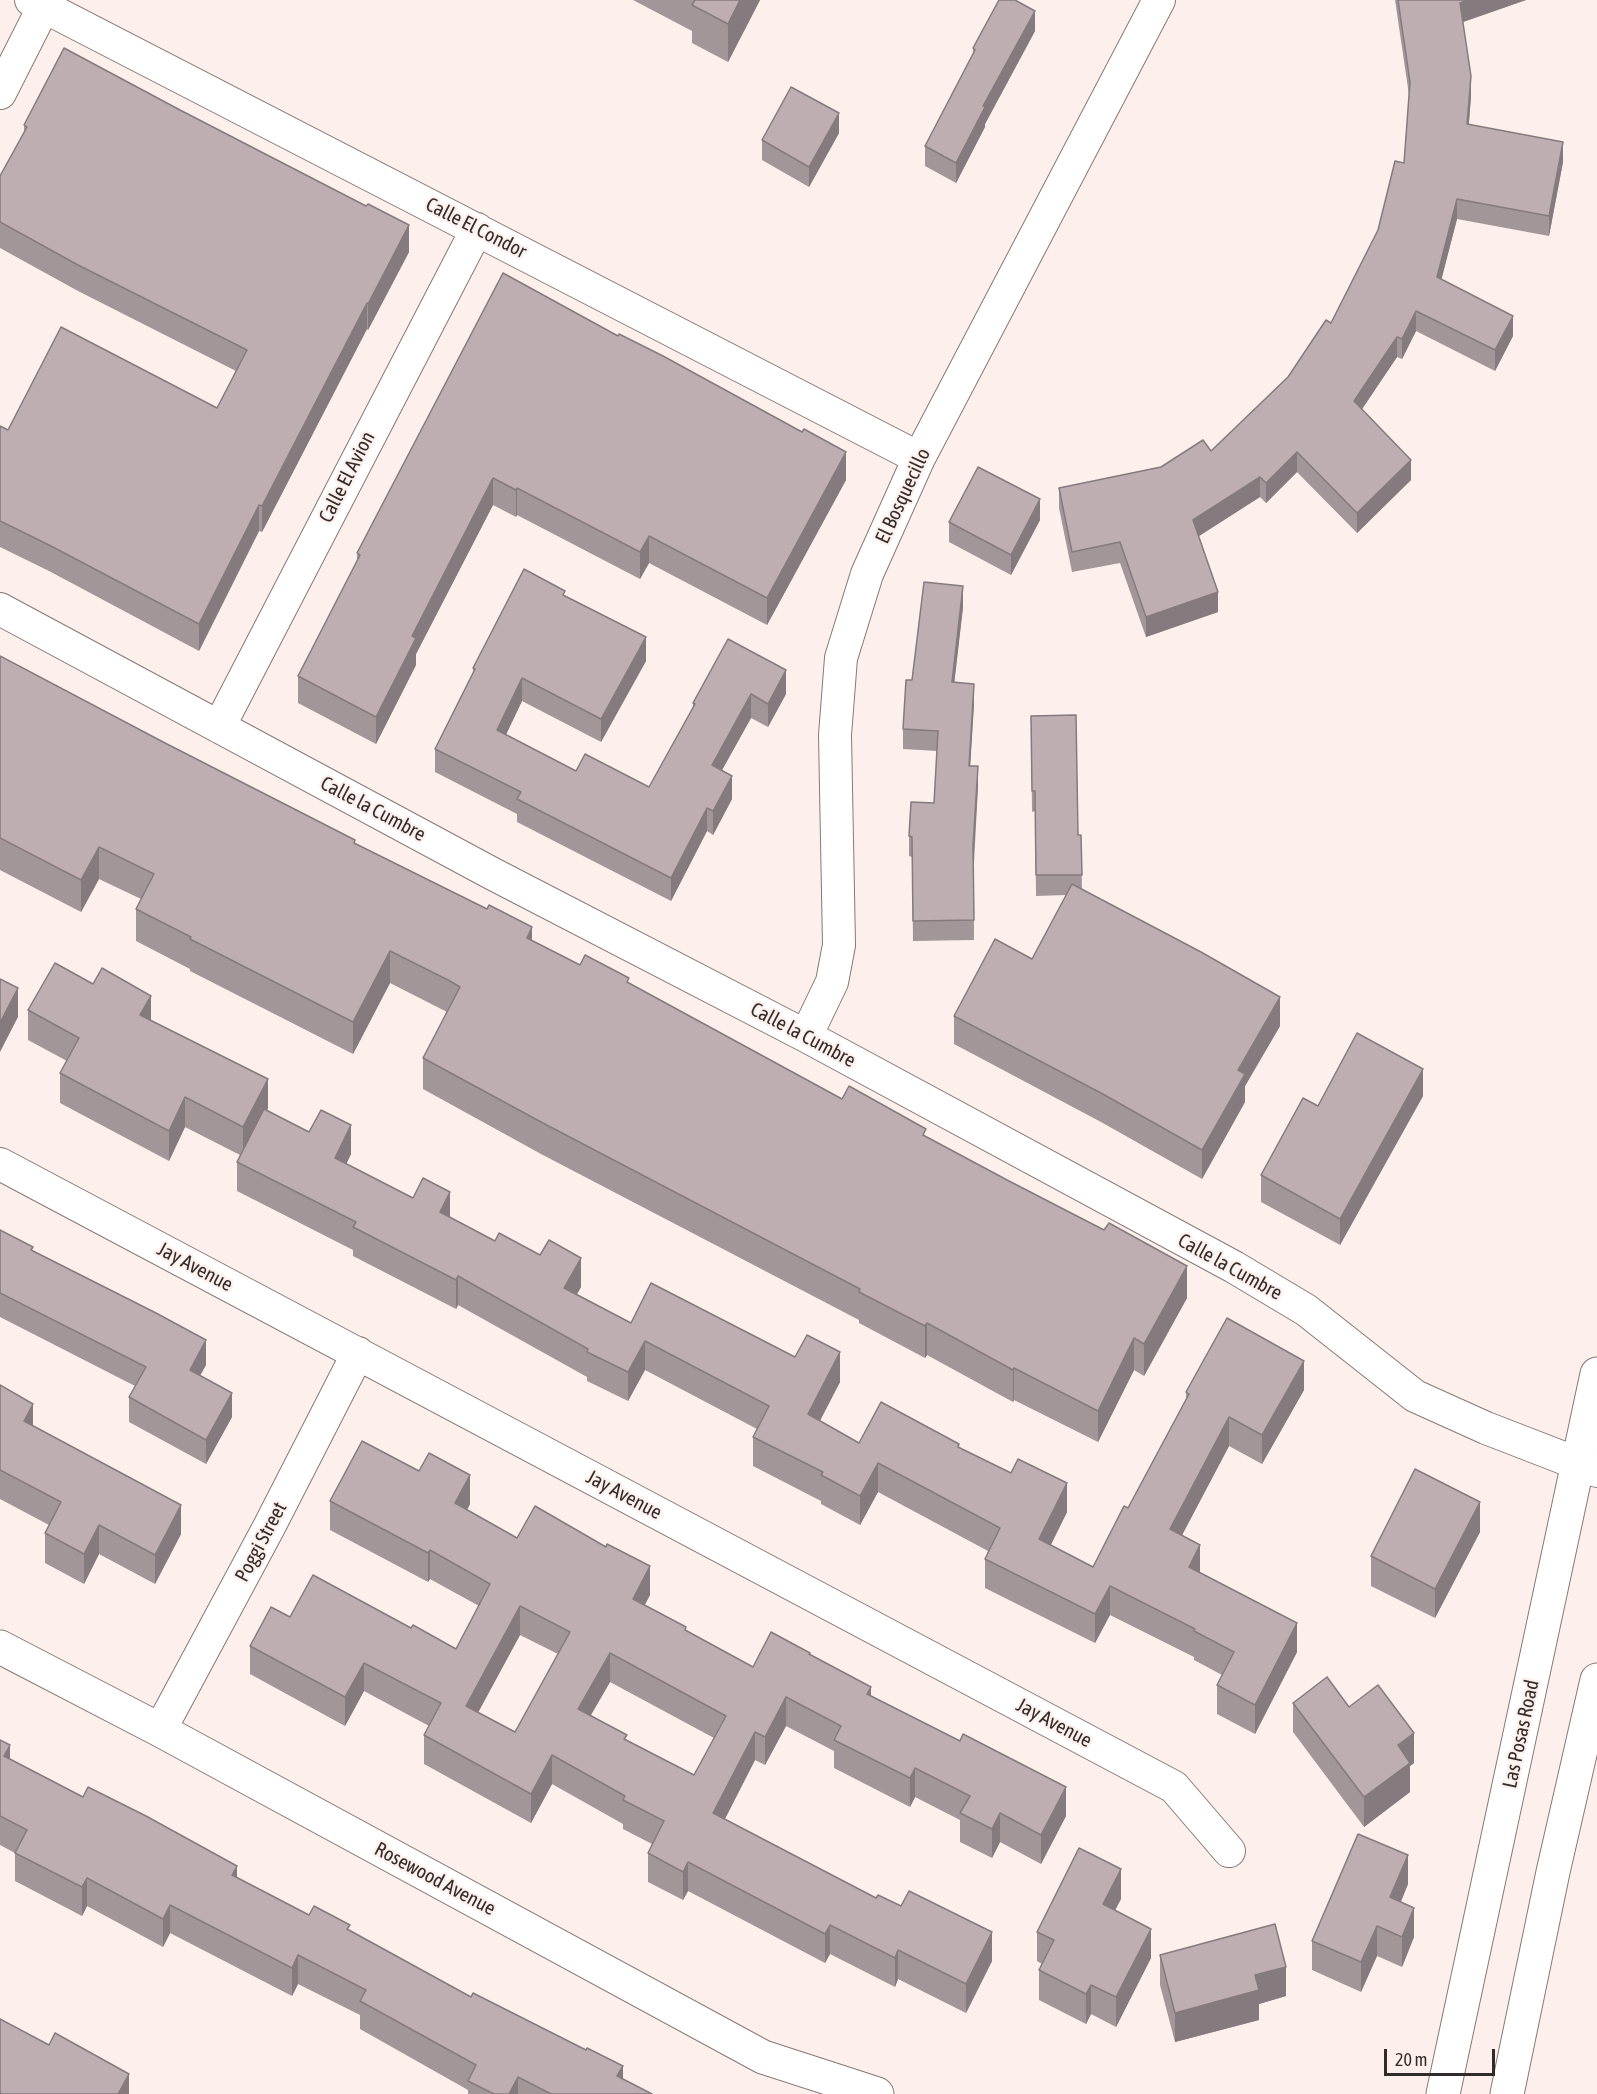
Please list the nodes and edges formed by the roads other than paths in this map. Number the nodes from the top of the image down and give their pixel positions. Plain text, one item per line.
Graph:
1 (1159, 0) edge
2 (37, 3) edge
3 (0, 93) edge
4 (477, 229) junction
5 (919, 458) junction
6 (0, 609) edge
7 (219, 727) junction
8 (806, 1036) junction
9 (0, 1164) edge
10 (358, 1353) junction
11 (1597, 1374) edge
12 (1588, 1468) edge
13 (0, 1647) edge
14 (1597, 1680) edge
15 (159, 1730) junction
16 (1229, 1851) dead end
17 (877, 2094) edge
18 (1443, 2094) edge
19 (1507, 2094) edge

1 - 5 street, El Bosquecillo
2 - 3 street
2 - 4 street, Calle El Condor
4 - 5 street, Calle El Condor
4 - 7 street, Calle El Avion
5 - 8 street, El Bosquecillo
6 - 7 street, Calle la Cumbre
7 - 8 street, Calle la Cumbre
8 - 12 street, Calle la Cumbre
9 - 10 street, Jay Avenue
10 - 15 street, Poggi Street
10 - 16 street, Jay Avenue
11 - 12 main road, Las Posas Road
12 - 18 main road, Las Posas Road
13 - 15 main road, Rosewood Avenue
14 - 19 main road
15 - 17 main road, Rosewood Avenue

